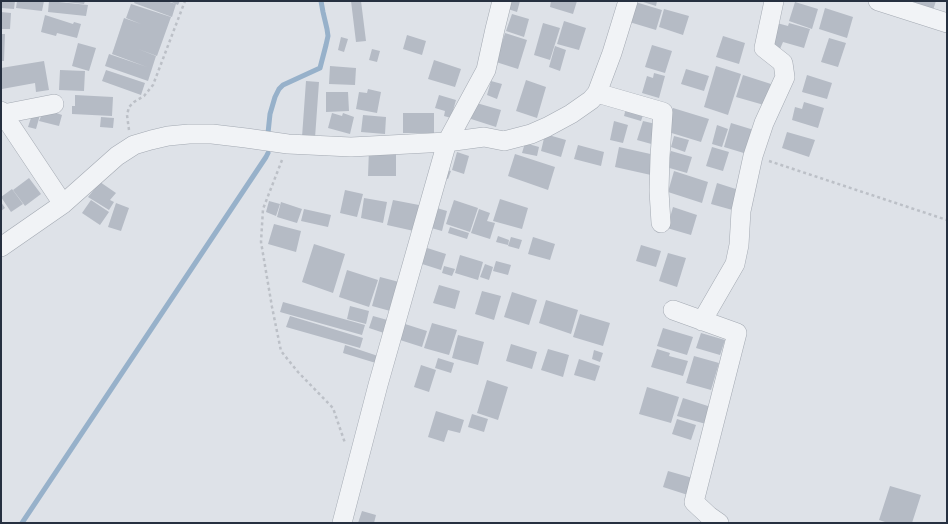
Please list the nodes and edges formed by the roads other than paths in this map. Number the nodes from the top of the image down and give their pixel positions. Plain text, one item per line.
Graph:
1 (502, 1) edge
2 (628, 1) edge
3 (774, 1) edge
4 (878, 1) edge
5 (898, 4) edge
6 (947, 23) edge
7 (597, 93) junction
8 (54, 104) dead end
9 (2, 112) edge
10 (447, 142) junction
11 (63, 204) junction
12 (661, 223) dead end
13 (1, 247) edge
14 (673, 310) dead end
15 (702, 321) junction
16 (342, 523) edge
17 (719, 523) edge

1 - 10 street
2 - 7 street
3 - 15 street
4 - 5 street
5 - 6 street
7 - 10 street
7 - 12 street
8 - 9 street
9 - 11 street
10 - 11 street
10 - 16 street
11 - 13 street
14 - 15 street
15 - 17 street

